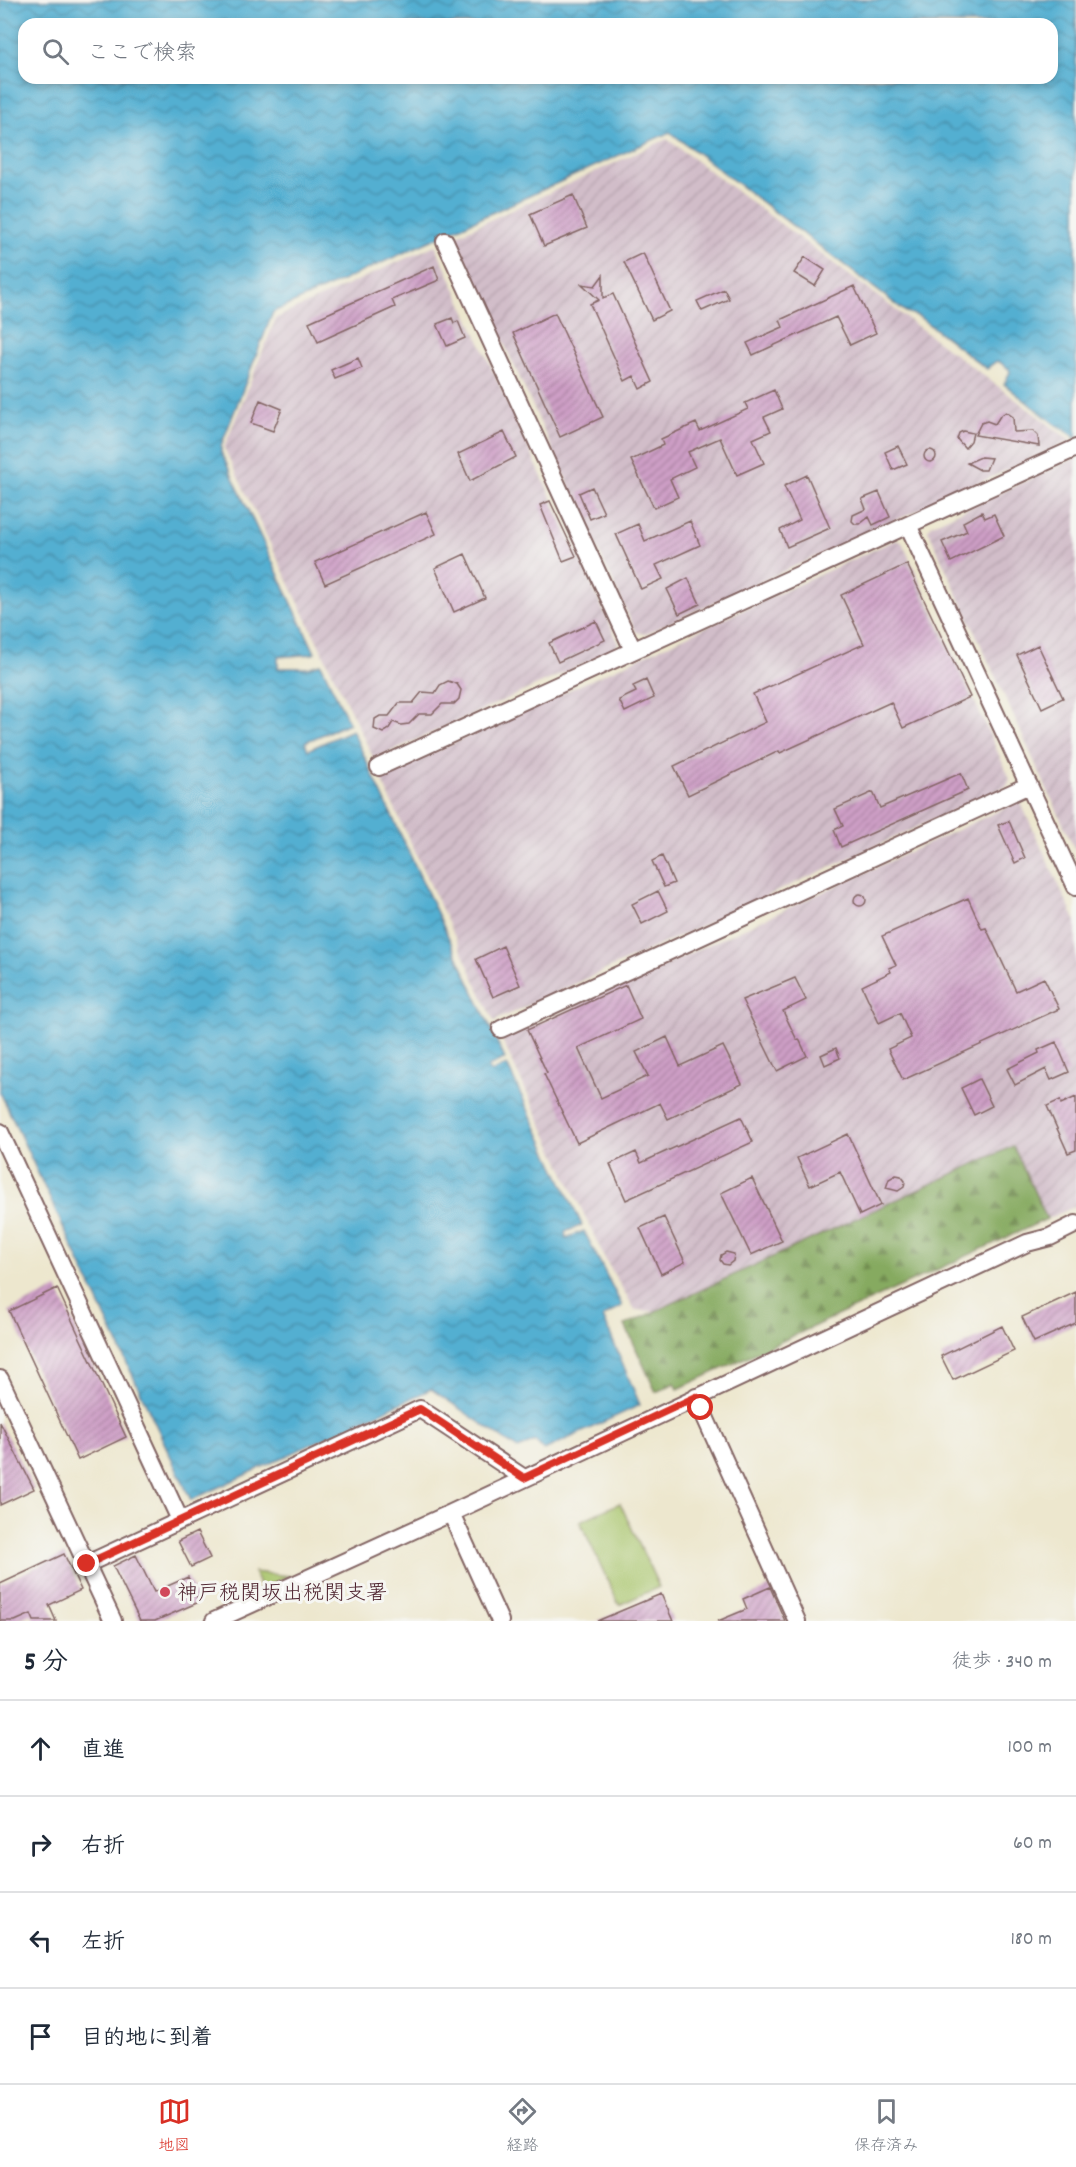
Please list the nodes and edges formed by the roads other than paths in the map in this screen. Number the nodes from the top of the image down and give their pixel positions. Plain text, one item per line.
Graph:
1 (445, 241) dead end
2 (1076, 448) edge
3 (908, 525) junction
4 (633, 650) junction
5 (379, 767) dead end
6 (1029, 785) junction
7 (1076, 887) edge
8 (501, 1029) dead end
9 (0, 1132) edge
10 (1076, 1224) edge
11 (0, 1379) edge
12 (696, 1397) junction
13 (524, 1478) junction
14 (451, 1513) junction
15 (180, 1520) junction
16 (87, 1564) junction
17 (113, 1621) edge
18 (214, 1621) edge
19 (500, 1621) edge
20 (797, 1621) edge

1 - 4 street
2 - 3 street
3 - 4 street
3 - 6 street
4 - 5 street
6 - 7 street
6 - 8 street
9 - 15 street
10 - 12 street
11 - 16 street
12 - 13 street
12 - 20 street
13 - 14 street
13 - 15 street
14 - 18 street
14 - 19 street
15 - 16 street
16 - 17 street

